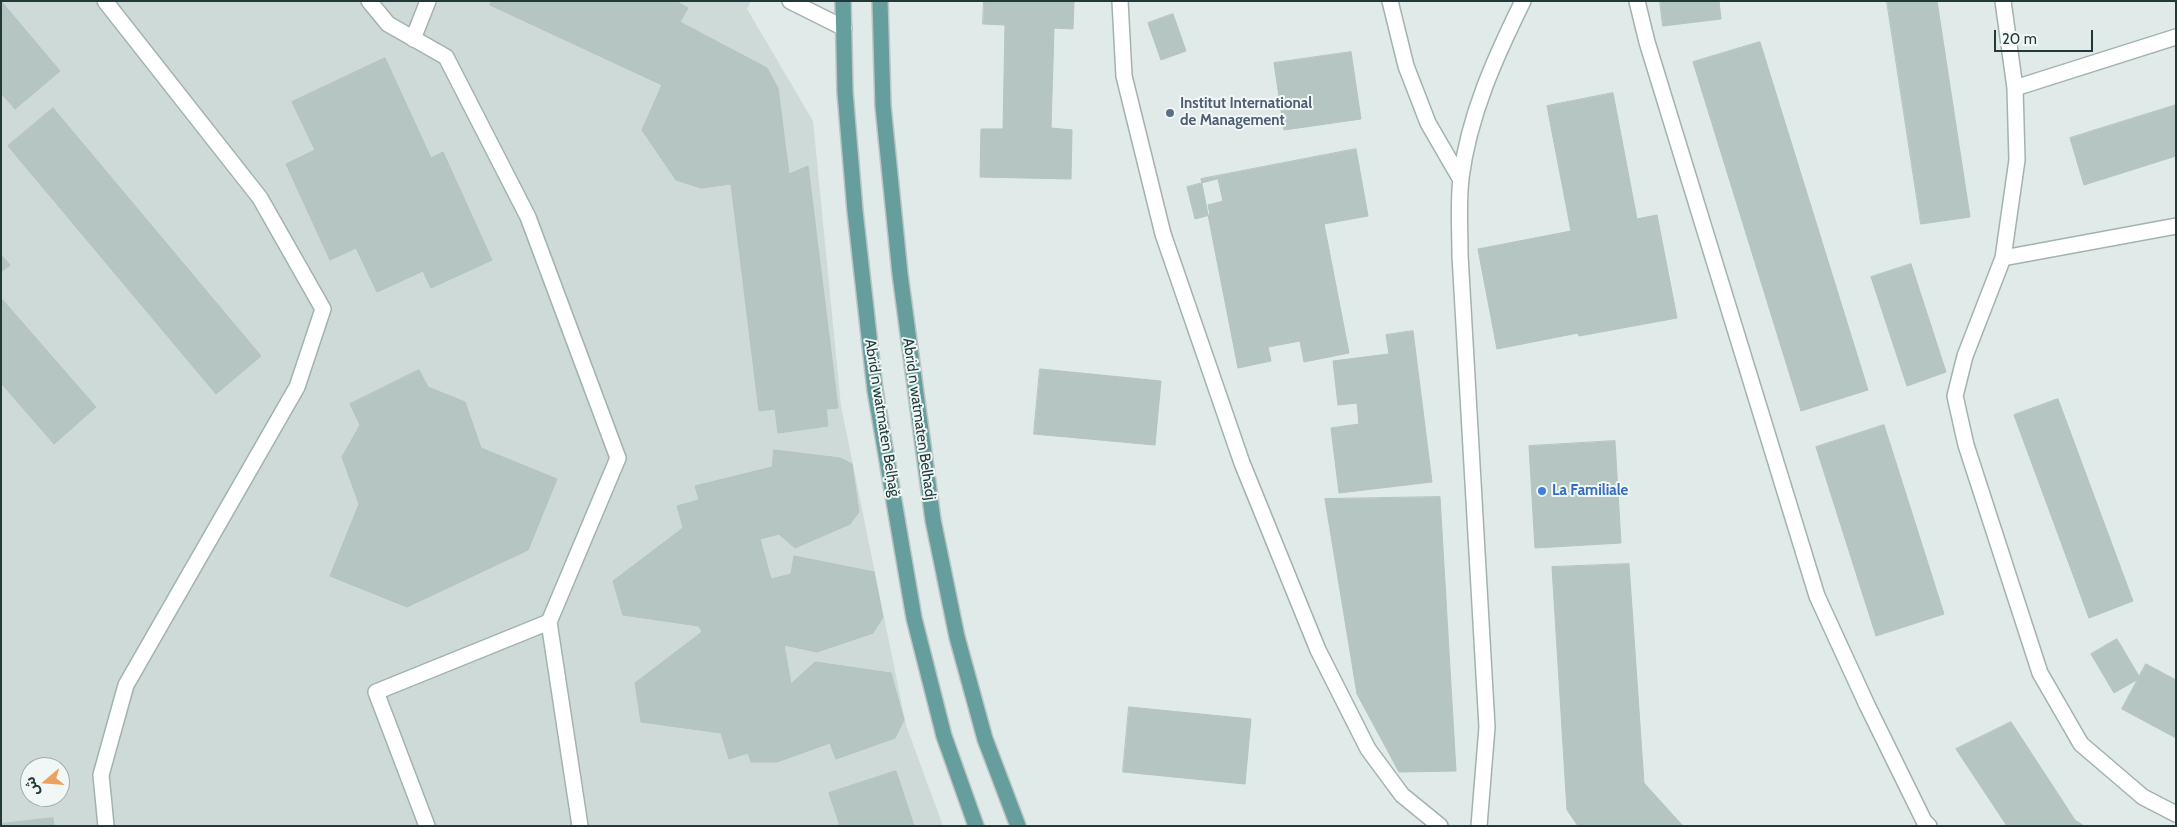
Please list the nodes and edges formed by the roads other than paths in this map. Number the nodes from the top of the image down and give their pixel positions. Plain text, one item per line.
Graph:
1 (105, 1) edge
2 (369, 1) edge
3 (428, 1) edge
4 (790, 1) edge
5 (843, 1) edge
6 (880, 1) edge
7 (1120, 1) edge
8 (1390, 1) edge
9 (1523, 1) edge
10 (1637, 1) edge
11 (2003, 1) edge
12 (844, 28) junction
13 (2176, 37) edge
14 (413, 39) junction
15 (2015, 88) junction
16 (1461, 180) junction
17 (2176, 226) edge
18 (2003, 258) junction
19 (549, 622) junction
20 (2176, 814) edge
21 (106, 826) edge
22 (427, 826) edge
23 (580, 826) edge
24 (976, 826) edge
25 (1018, 826) edge
26 (1440, 826) edge
27 (1479, 826) edge
28 (1929, 826) edge

1 - 21 street
2 - 14 street
3 - 14 street
4 - 12 street
5 - 12 main road, Abrid n watmaten Belḥaǧ
6 - 25 main road, Abrid n watmaten Belhadj
7 - 26 street
8 - 16 street
9 - 16 street
10 - 28 street
11 - 15 street
12 - 24 main road, Abrid n watmaten Belḥaǧ
13 - 15 street
14 - 19 street
15 - 18 street
16 - 27 street
17 - 18 street
18 - 20 street
19 - 22 street
19 - 23 street

